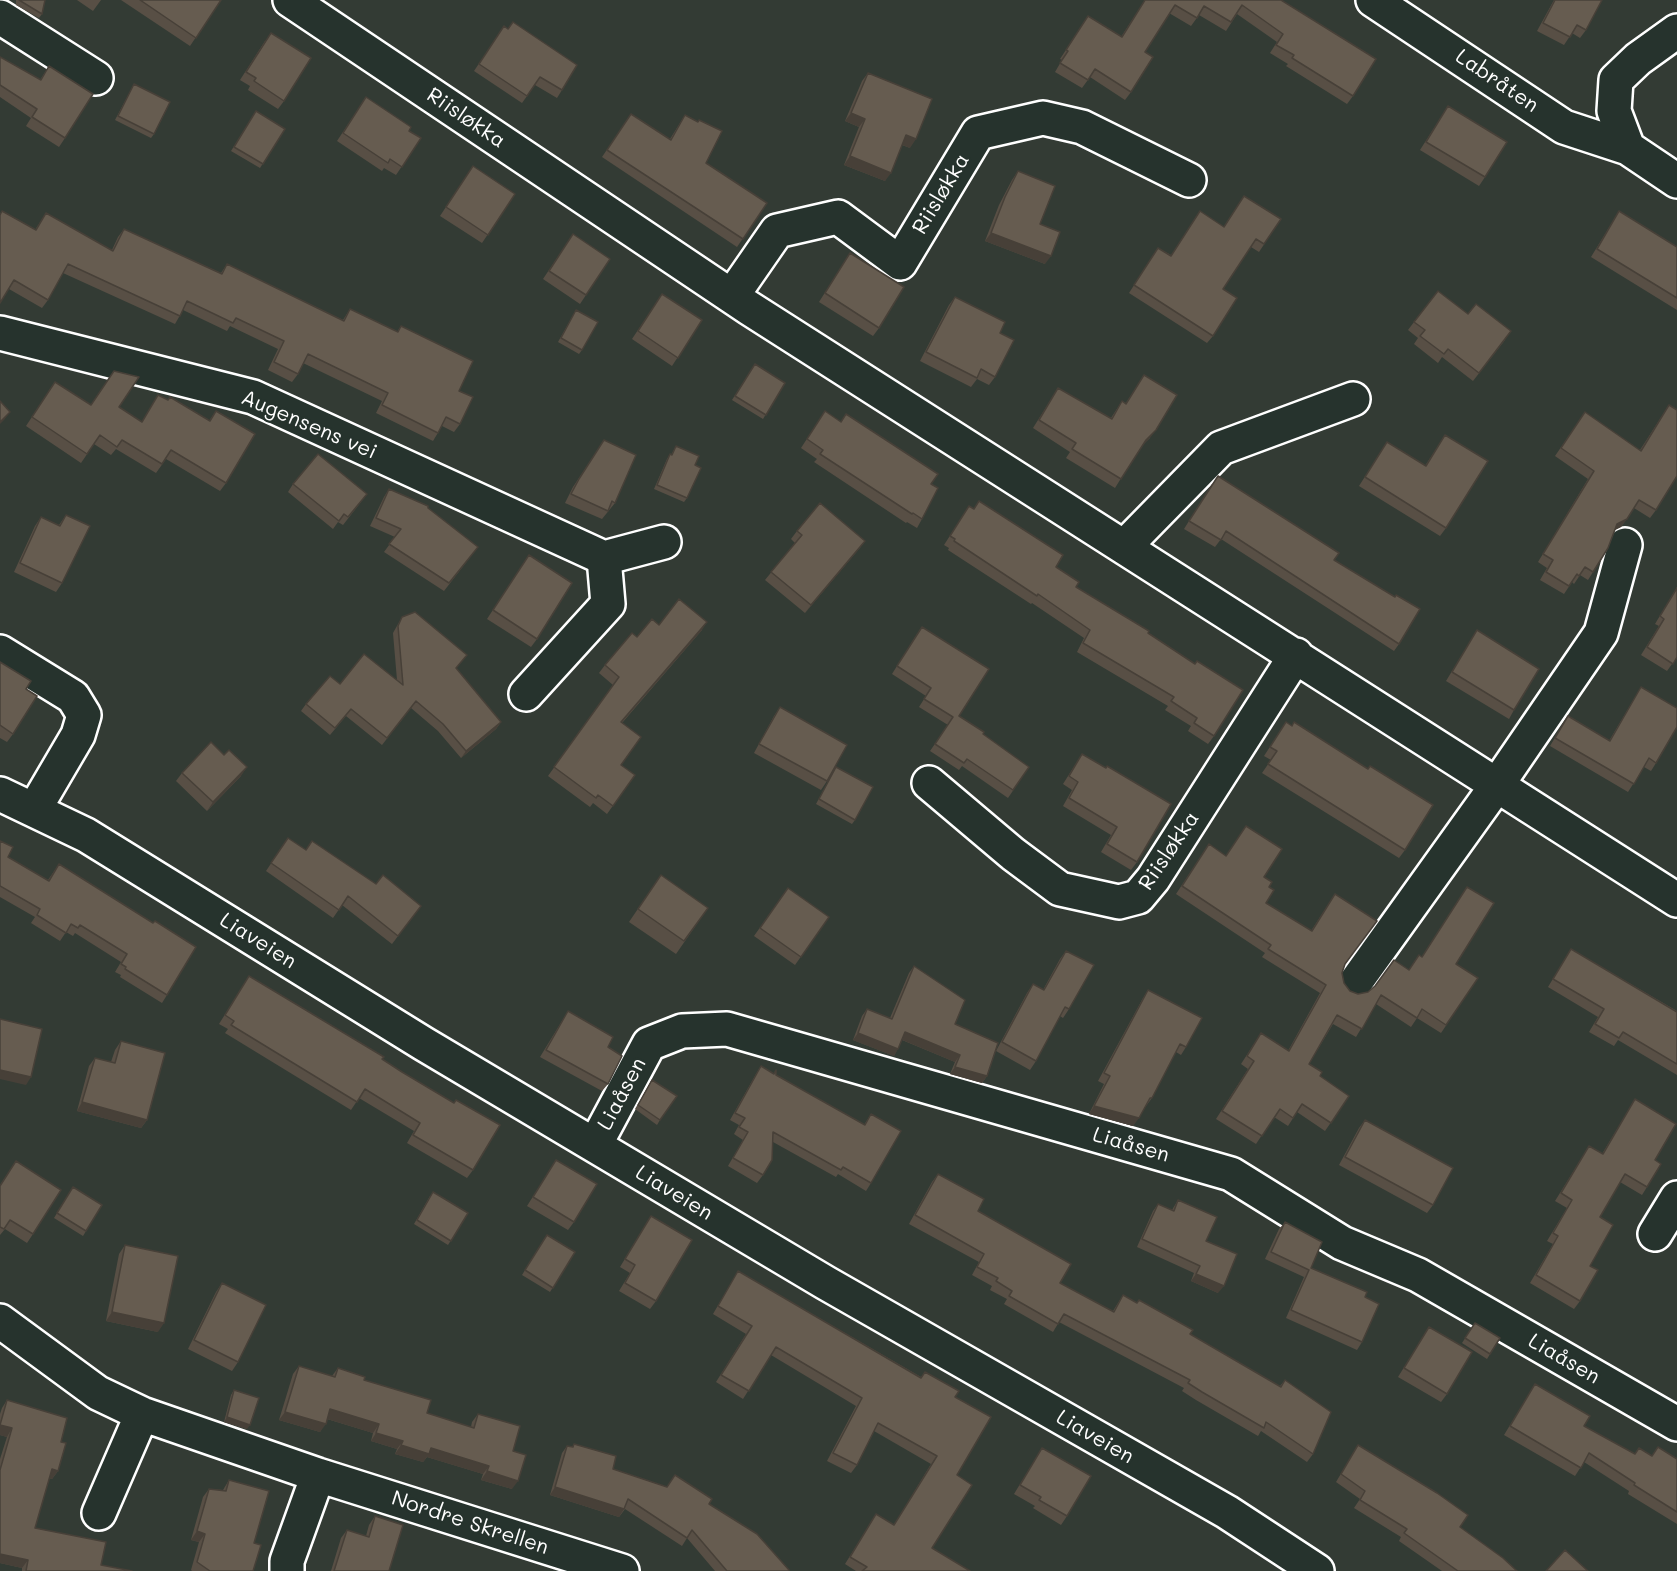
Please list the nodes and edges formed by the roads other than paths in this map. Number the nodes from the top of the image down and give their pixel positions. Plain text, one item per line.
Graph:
1 (290, 0) edge
2 (1373, 0) edge
3 (0, 18) edge
4 (1677, 31) edge
5 (96, 78) dead end
6 (1628, 148) junction
7 (1189, 180) dead end
8 (1677, 181) edge
9 (732, 296) junction
10 (0, 333) edge
11 (1353, 399) dead end
12 (664, 542) dead end
13 (1625, 545) dead end
14 (1125, 546) junction
15 (603, 558) junction
16 (0, 652) edge
17 (1296, 655) junction
18 (526, 694) dead end
19 (929, 783) dead end
20 (1497, 785) junction
21 (0, 795) edge
22 (34, 810) junction
23 (1677, 900) edge
24 (1355, 983) dead end
25 (595, 1145) junction
26 (1677, 1198) edge
27 (1655, 1234) dead end
28 (0, 1321) edge
29 (142, 1414) junction
30 (1677, 1424) edge
31 (318, 1475) junction
32 (99, 1513) dead end
33 (287, 1571) edge
34 (622, 1571) edge
35 (1317, 1571) edge

1 - 9 street, Riisløkka
2 - 6 street, Labråten
3 - 5 street
4 - 6 street
6 - 8 street, Labråten
7 - 9 street, Riisløkka
9 - 14 street, Riisløkka
10 - 15 street, Augensens vei
11 - 14 street
12 - 15 street
13 - 20 street
14 - 17 street, Riisløkka
15 - 18 street
16 - 22 street
17 - 19 street, Riisløkka
17 - 20 street, Riisløkka
20 - 23 street, Riisløkka
20 - 24 street
21 - 22 street, Liaveien
22 - 25 street, Liaveien
25 - 30 street, Liaåsen
25 - 35 street, Liaveien
26 - 27 street
28 - 29 street, Nordre Skrellen
29 - 31 street, Nordre Skrellen
29 - 32 street
31 - 33 street
31 - 34 street, Nordre Skrellen

